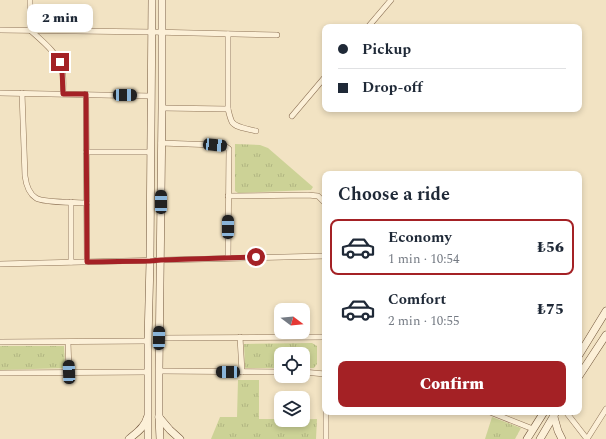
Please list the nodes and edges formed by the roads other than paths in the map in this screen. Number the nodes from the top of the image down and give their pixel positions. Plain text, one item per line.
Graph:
1 (30, 0) edge
2 (152, 0) edge
3 (162, 0) edge
4 (391, 0) edge
5 (371, 24) edge
6 (0, 30) edge
7 (30, 30) junction
8 (152, 32) junction
9 (162, 32) junction
10 (228, 34) junction
11 (278, 35) dead end
12 (322, 81) edge
13 (0, 93) edge
14 (22, 93) junction
15 (63, 94) junction
16 (86, 94) junction
17 (151, 96) junction
18 (162, 108) junction
19 (228, 109) junction
20 (292, 116) dead end
21 (256, 131) dead end
22 (161, 143) junction
23 (86, 152) junction
24 (151, 152) junction
25 (228, 196) junction
26 (322, 200) edge
27 (71, 202) junction
28 (87, 203) junction
29 (322, 256) edge
30 (228, 258) junction
31 (161, 260) junction
32 (150, 261) junction
33 (71, 262) junction
34 (87, 262) junction
35 (0, 264) edge
36 (606, 311) edge
37 (606, 335) edge
38 (322, 337) edge
39 (159, 338) junction
40 (240, 338) junction
41 (148, 341) junction
42 (0, 342) edge
43 (68, 342) junction
44 (582, 350) edge
45 (159, 371) junction
46 (582, 371) edge
47 (69, 372) junction
48 (148, 372) junction
49 (242, 372) junction
50 (274, 372) edge
51 (0, 373) edge
52 (310, 373) edge
53 (322, 374) edge
54 (606, 409) edge
55 (148, 412) junction
56 (326, 415) edge
57 (498, 415) edge
58 (542, 415) edge
59 (555, 415) edge
60 (555, 415) edge
61 (568, 415) edge
62 (159, 417) junction
63 (533, 429) junction
64 (544, 437) edge
65 (129, 439) edge
66 (148, 439) edge
67 (160, 439) edge
68 (180, 439) edge
69 (326, 439) edge
70 (527, 439) edge
71 (562, 439) edge
72 (587, 439) edge

1 - 7 street
2 - 8 street
3 - 9 street
4 - 5 street
6 - 7 street
7 - 8 street
7 - 15 street
8 - 9 street
8 - 17 street
9 - 10 street
9 - 18 street
10 - 11 street
10 - 19 street
12 - 20 street
13 - 14 street
14 - 15 street
14 - 27 street
15 - 16 street
16 - 17 street
16 - 23 street
17 - 24 street
18 - 19 street
18 - 22 street
19 - 21 street
22 - 25 street
22 - 31 street
23 - 24 street
23 - 28 street
24 - 32 street
25 - 26 street
25 - 30 street
27 - 28 street
27 - 33 street
28 - 34 street
29 - 30 street
30 - 31 street
31 - 32 street
31 - 39 street
32 - 34 street
32 - 41 street
33 - 34 street
33 - 35 street
36 - 44 street
37 - 46 street
38 - 40 street
39 - 40 street
39 - 45 street
40 - 49 street
41 - 43 street
41 - 48 street
42 - 43 street
43 - 47 street
45 - 49 street
45 - 62 street
47 - 48 street
47 - 51 street
48 - 55 street
49 - 50 street
52 - 53 street
54 - 72 street
55 - 65 street
55 - 66 street
56 - 69 street
57 - 63 street
58 - 63 street
59 - 64 street
60 - 71 street
61 - 72 street
62 - 67 street
62 - 68 street
63 - 70 street

